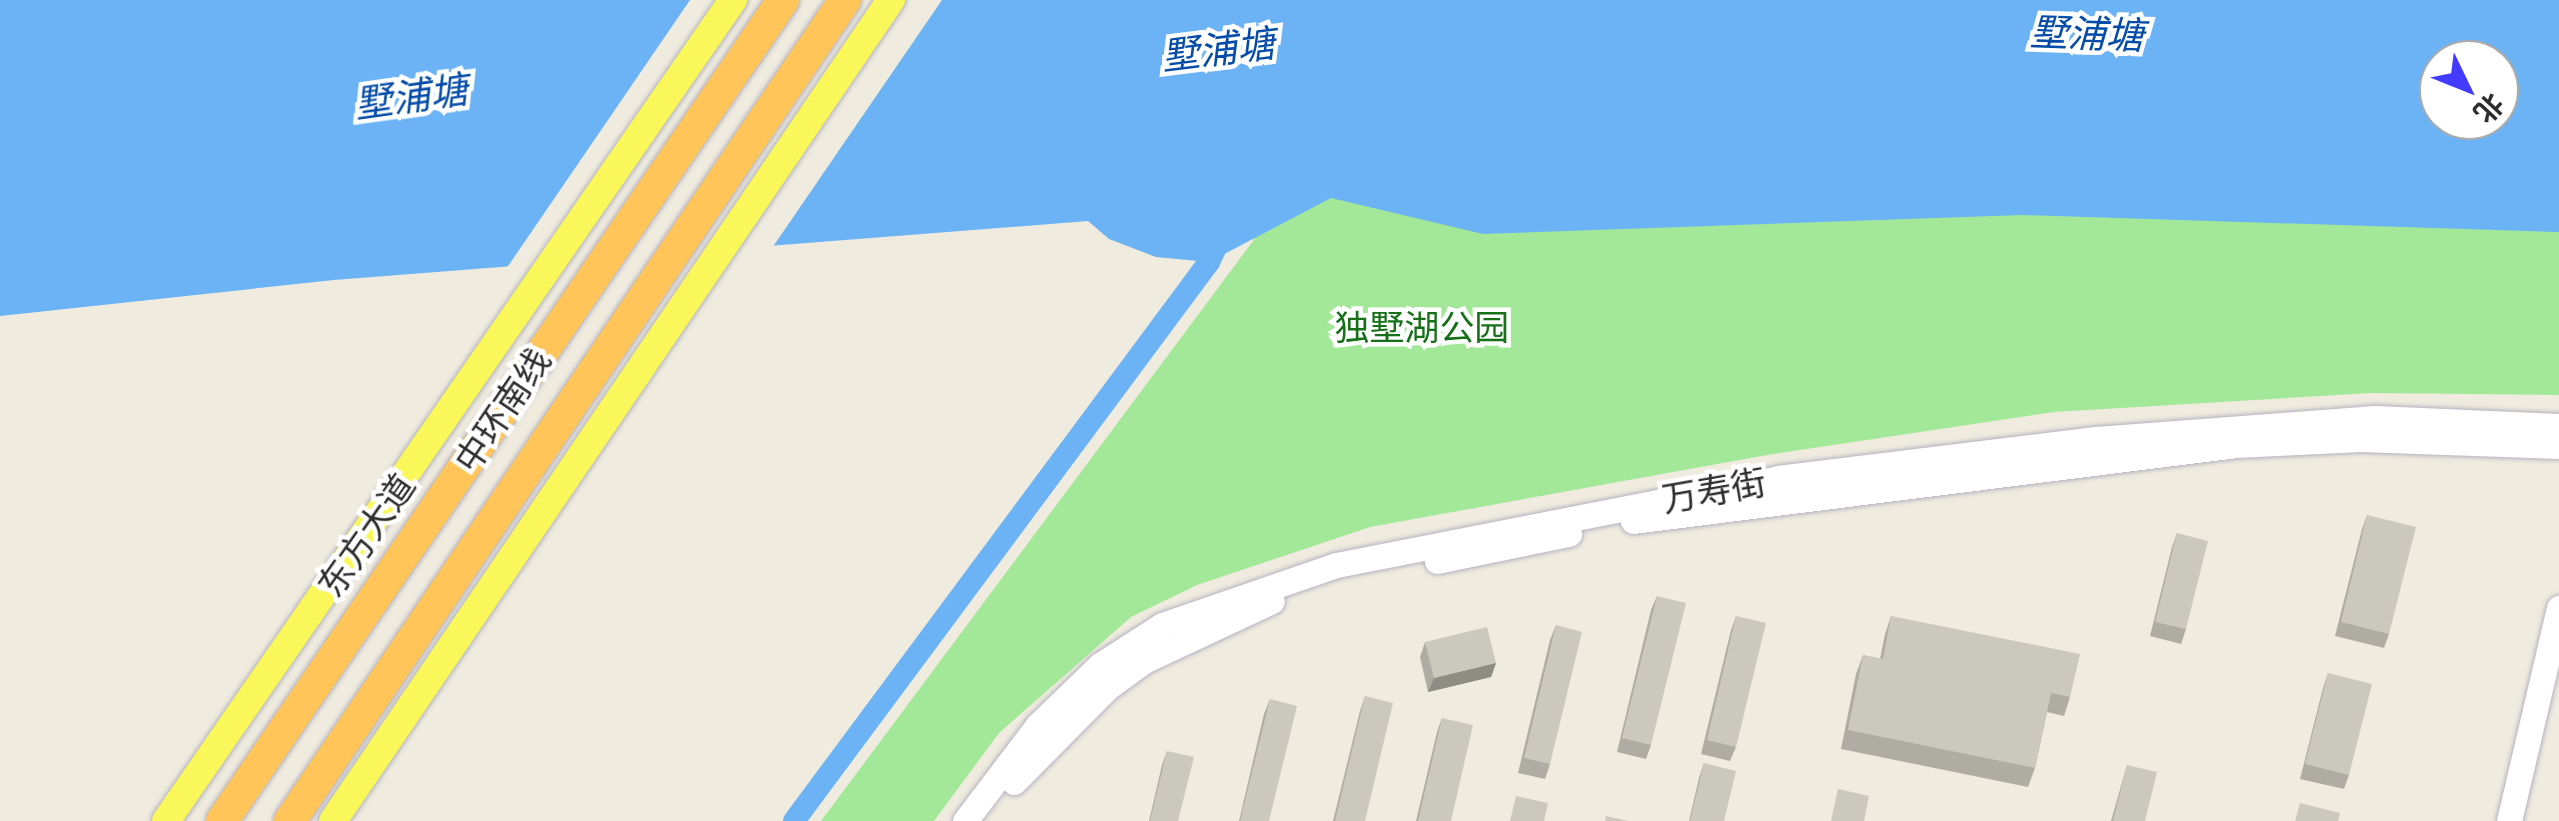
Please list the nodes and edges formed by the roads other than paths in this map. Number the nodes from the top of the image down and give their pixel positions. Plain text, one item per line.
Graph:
1 (733, 0) edge
2 (783, 0) edge
3 (845, 0) edge
4 (891, 0) edge
5 (2559, 426) edge
6 (2559, 446) edge
7 (2559, 608) edge
8 (166, 821) edge
9 (222, 821) edge
10 (290, 821) edge
11 (333, 821) edge
12 (965, 821) edge
13 (983, 821) edge
14 (2508, 821) edge

1 - 8 main road, 东方大道
2 - 9 highway, 中环南线
3 - 10 highway, 中环南线
4 - 11 main road
5 - 12 street, 万寿街
6 - 13 street, 万寿街
7 - 14 street

